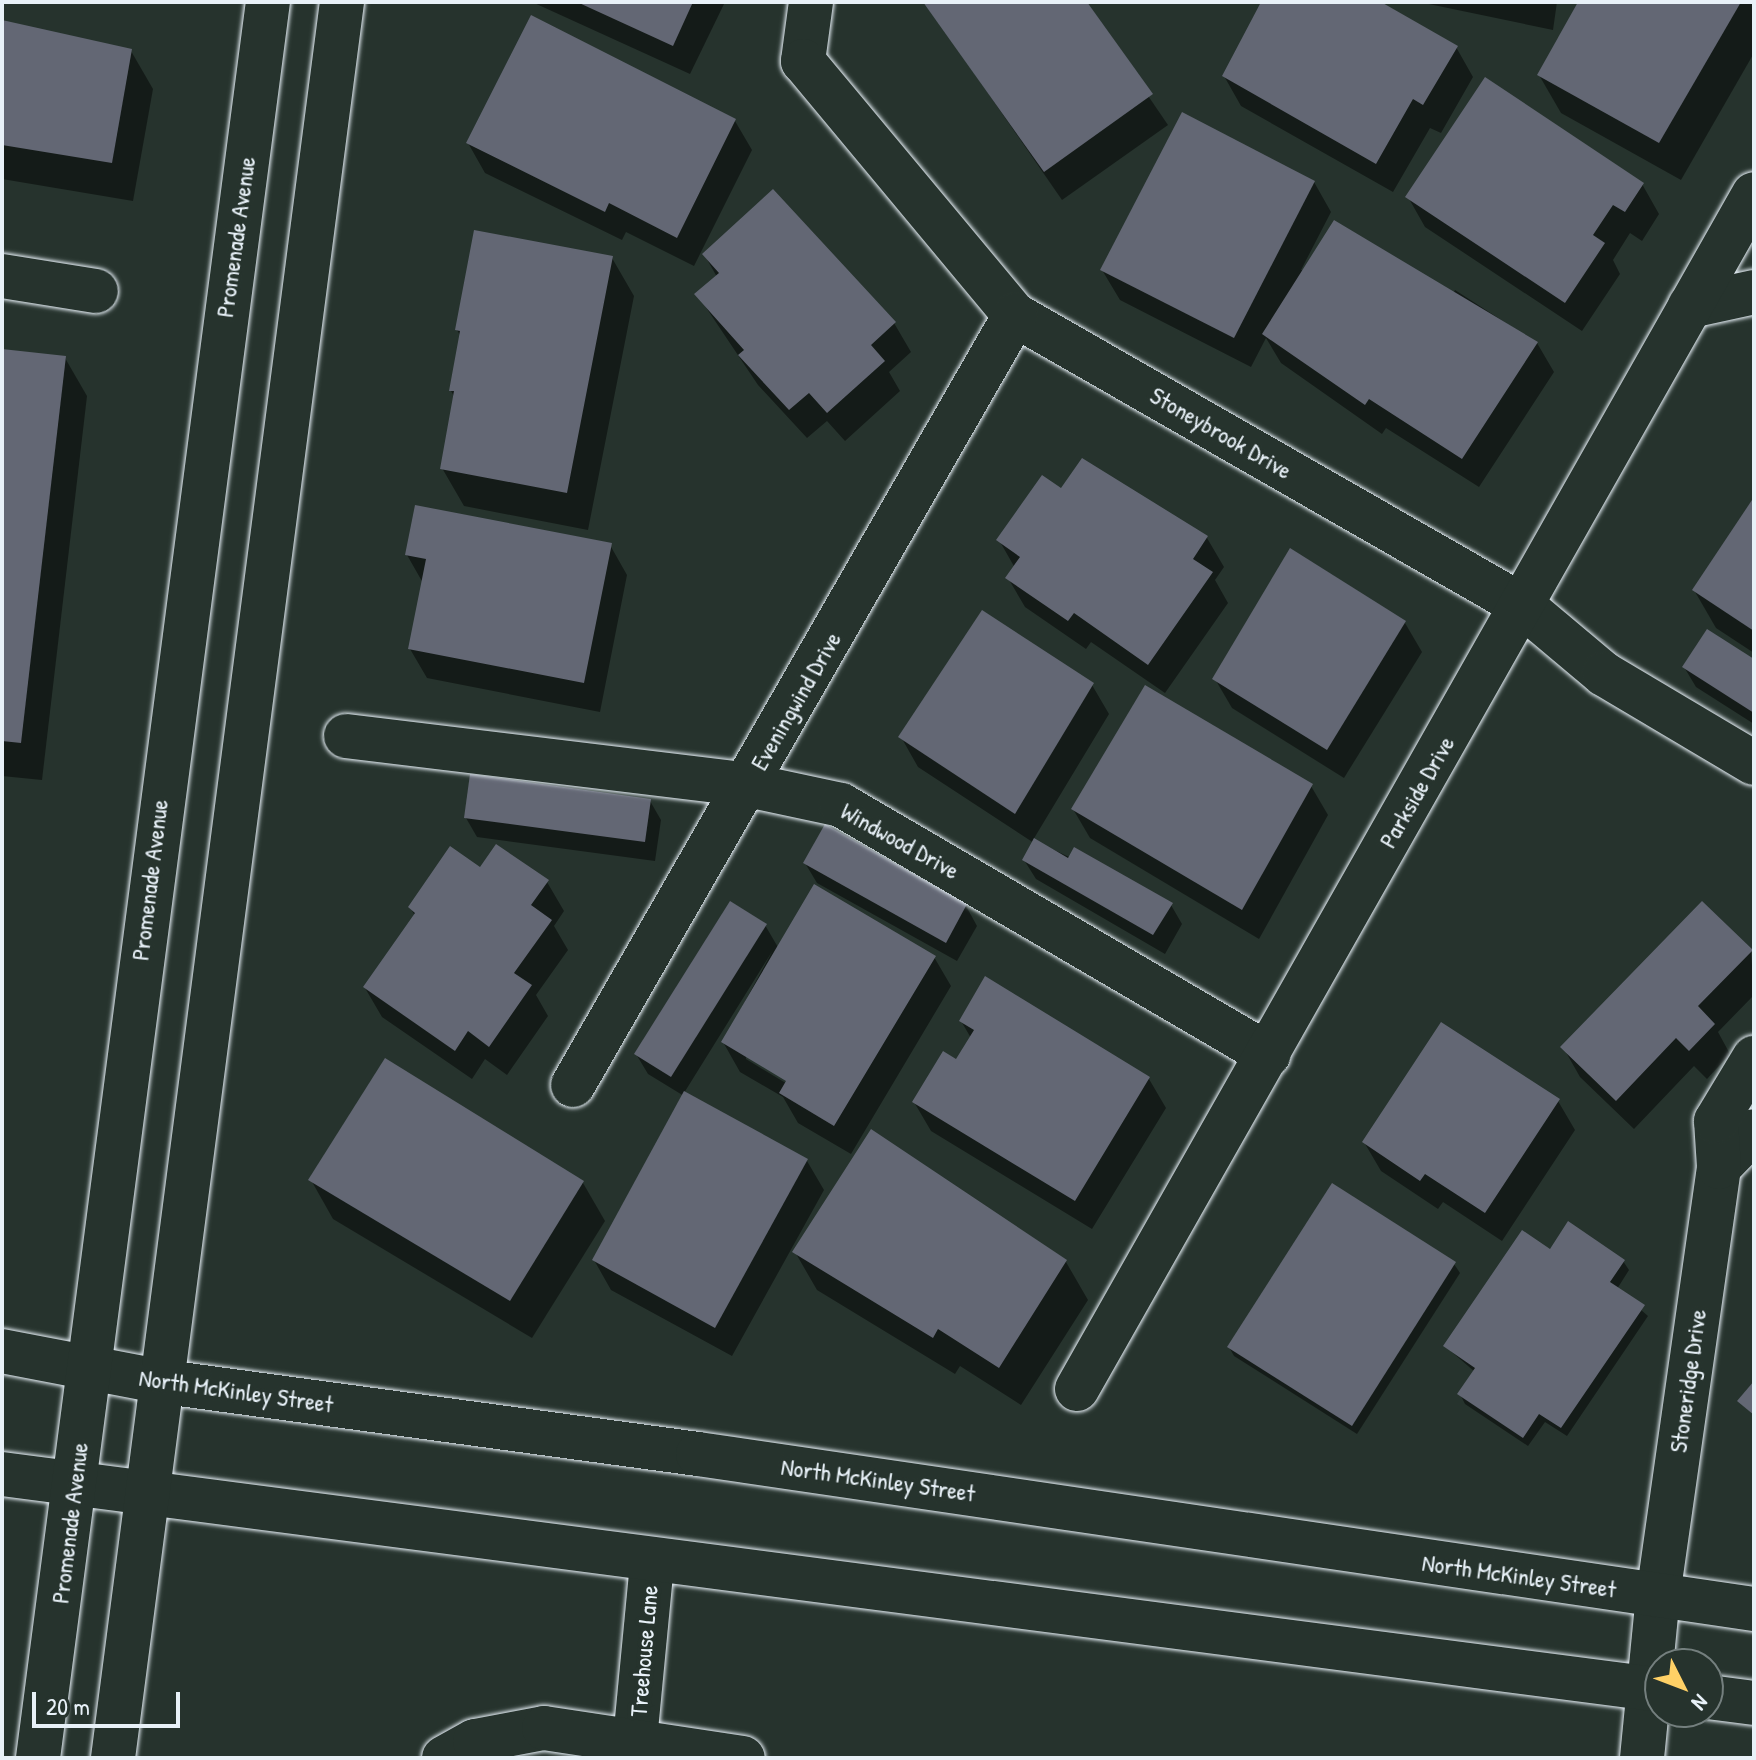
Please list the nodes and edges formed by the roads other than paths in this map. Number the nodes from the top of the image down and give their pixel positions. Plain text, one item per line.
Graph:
1 (268, 2) edge
2 (342, 2) edge
3 (811, 2) edge
4 (1754, 194) edge
5 (2, 276) edge
6 (96, 291) dead end
7 (1754, 292) edge
8 (1690, 306) junction
9 (1015, 315) junction
10 (1523, 606) junction
11 (346, 736) dead end
12 (1754, 763) edge
13 (748, 785) junction
14 (1268, 1055) junction
15 (1754, 1058) edge
16 (573, 1085) dead end
17 (1754, 1131) edge
18 (1719, 1167) junction
19 (2, 1351) edge
20 (87, 1367) junction
21 (158, 1381) junction
22 (1077, 1389) dead end
23 (2, 1474) edge
24 (77, 1483) junction
25 (149, 1492) junction
26 (652, 1562) junction
27 (1658, 1596) junction
28 (1754, 1609) edge
29 (1656, 1648) edge
30 (1644, 1689) edge
31 (1724, 1699) edge
32 (1754, 1703) edge
33 (1647, 1728) edge
34 (635, 1740) junction
35 (38, 1758) edge
36 (113, 1758) edge
37 (444, 1758) edge
38 (743, 1758) edge
39 (1642, 1758) edge

1 - 20 main road, Promenade Avenue
2 - 21 main road
3 - 9 main road, Stoneybrook Drive
4 - 8 main road, Parkside Drive
5 - 6 main road
7 - 8 main road
8 - 10 main road, Parkside Drive
9 - 10 main road, Stoneybrook Drive
9 - 13 main road, Eveningwind Drive
10 - 12 main road, Stoneybrook Drive
10 - 14 main road, Parkside Drive
11 - 13 main road, Windwood Drive
13 - 14 main road, Windwood Drive
13 - 16 main road, Eveningwind Drive
14 - 22 main road, Parkside Drive
15 - 18 main road, Stoneridge Drive
17 - 18 main road
18 - 27 main road, Stoneridge Drive
19 - 20 main road, North McKinley Street
20 - 21 main road, North McKinley Street
20 - 24 main road, Promenade Avenue
21 - 25 main road
21 - 27 main road, North McKinley Street
23 - 24 main road
24 - 25 main road
24 - 35 main road, Promenade Avenue
25 - 26 main road
25 - 36 main road
26 - 30 main road
26 - 34 main road, Treehouse Lane
27 - 28 main road, North McKinley Street
27 - 29 main road, Stoneridge Drive
31 - 32 main road
33 - 39 main road, Stoneridge Drive
34 - 37 main road, Treehouse Lane
34 - 38 main road, Treehouse Lane

